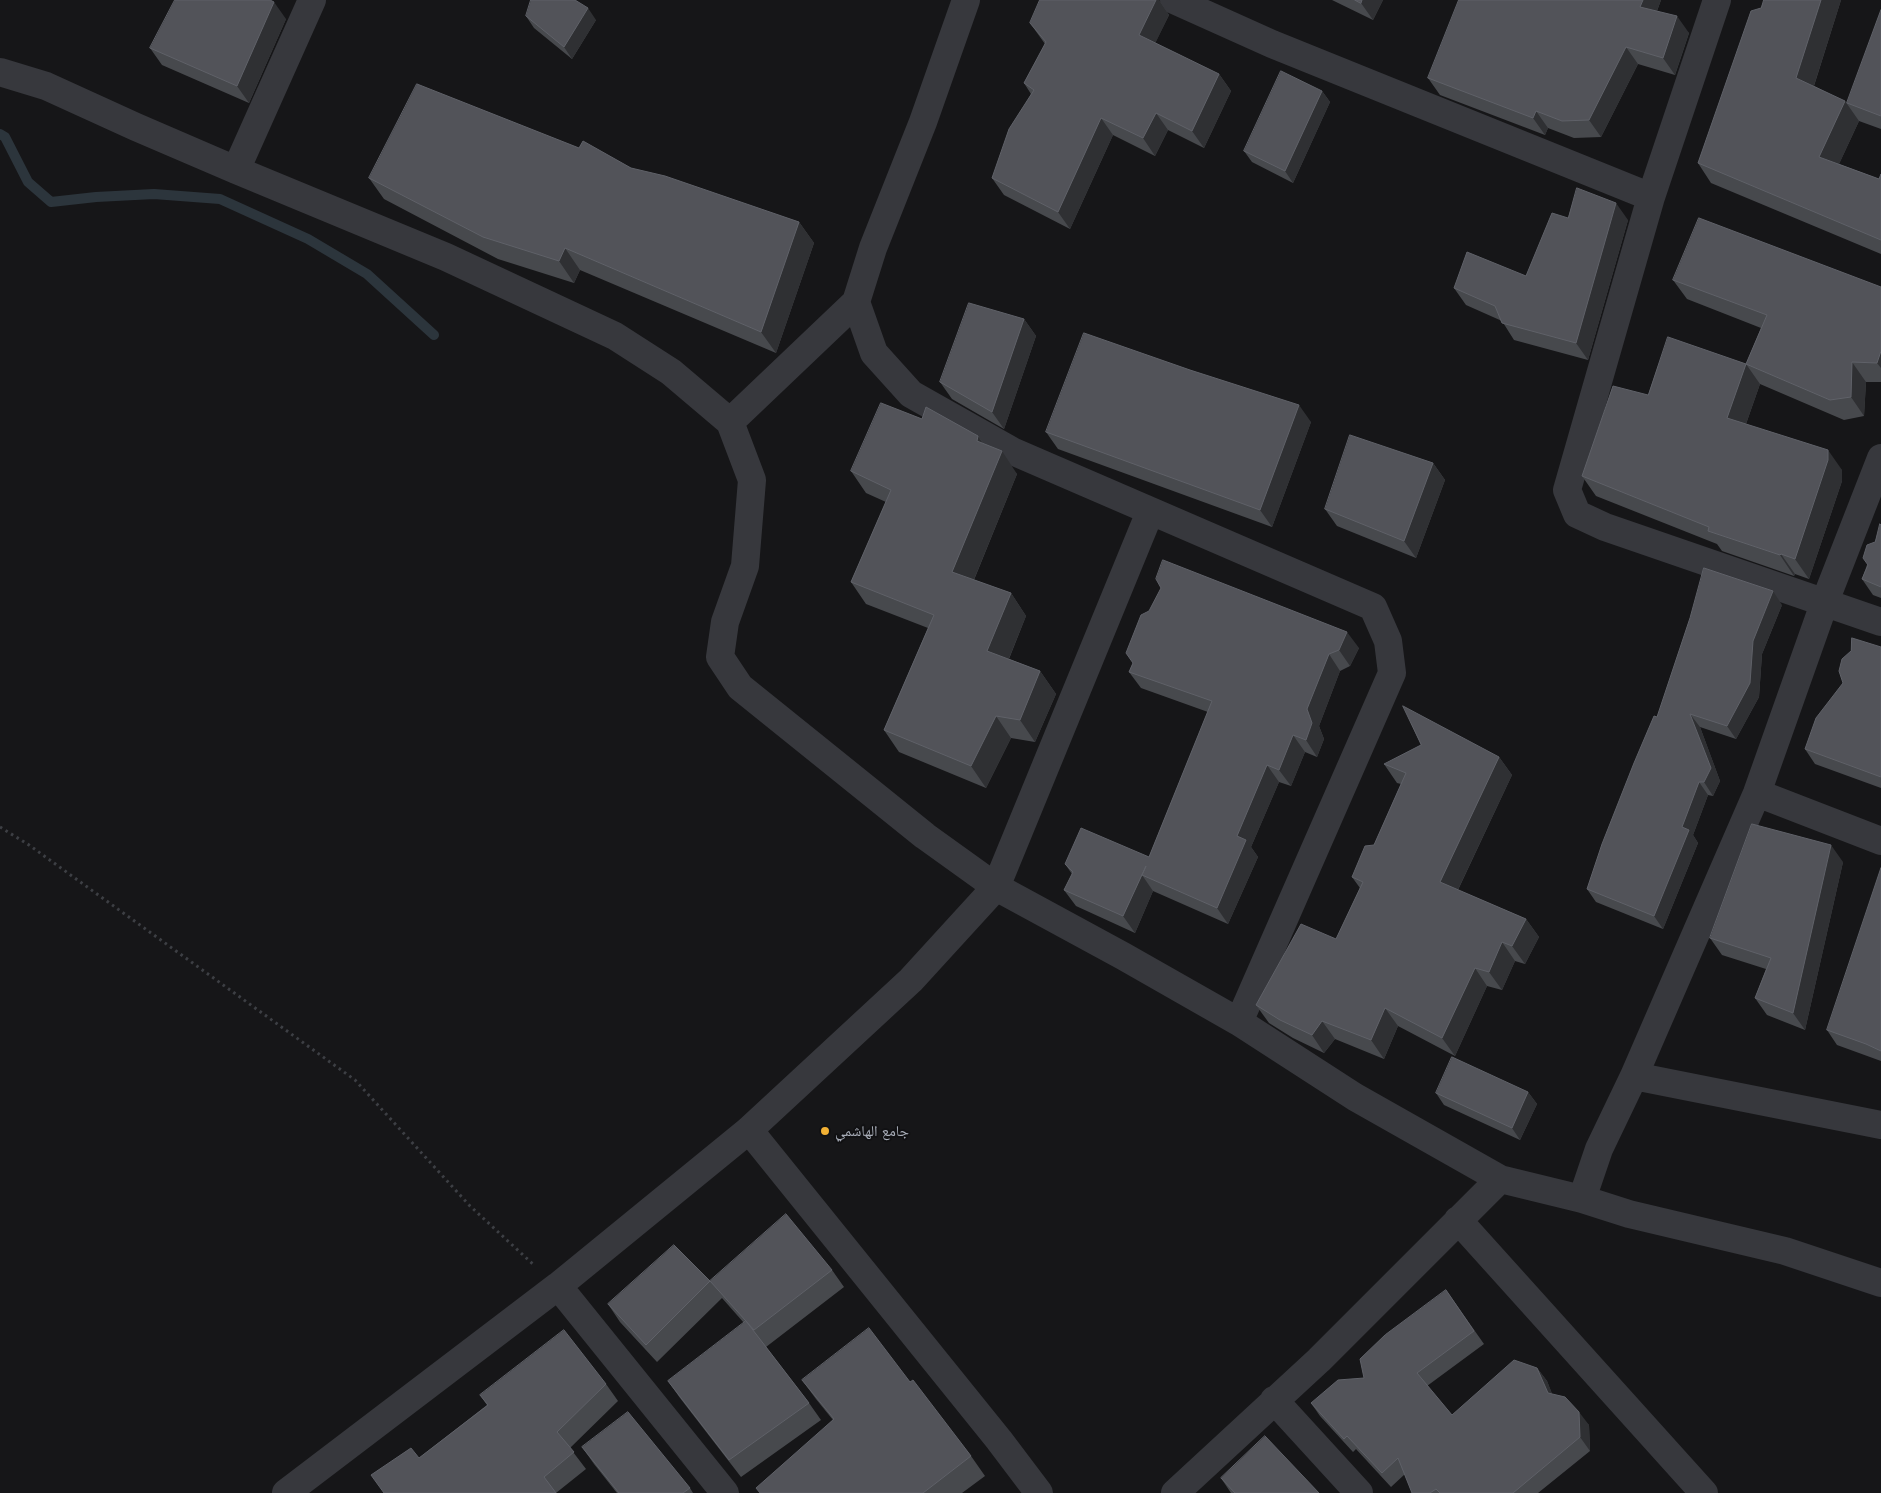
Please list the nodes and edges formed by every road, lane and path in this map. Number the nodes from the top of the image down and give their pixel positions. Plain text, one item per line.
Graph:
1 (312, 0) edge
2 (966, 0) edge
3 (1174, 0) edge
4 (1717, 0) edge
5 (0, 72) edge
6 (236, 170) junction
7 (1650, 197) junction
8 (856, 302) junction
9 (730, 422) junction
10 (1881, 458) edge
11 (1150, 512) junction
12 (1824, 604) junction
13 (1881, 622) edge
14 (1757, 793) junction
15 (0, 827) edge
16 (1881, 841) edge
17 (996, 887) junction
18 (1239, 1022) junction
19 (1634, 1076) junction
20 (1881, 1125) edge
21 (749, 1130) junction
22 (1500, 1179) junction
23 (1582, 1200) junction
24 (1458, 1220) junction
25 (1881, 1283) edge
26 (558, 1286) junction
27 (1274, 1400) junction
28 (286, 1493) edge
29 (725, 1493) edge
30 (1039, 1493) edge
31 (1176, 1493) edge
32 (1359, 1493) edge
33 (1704, 1493) edge

1 - 6 street
2 - 8 street
3 - 7 street
4 - 7 street
5 - 6 street
6 - 9 street
7 - 12 street
8 - 9 street
8 - 11 street
9 - 17 street
10 - 12 street
11 - 17 street
11 - 18 street
12 - 13 street
12 - 14 street
14 - 16 street
14 - 19 street
15 - 26 path
17 - 18 street
17 - 21 street
18 - 22 street
19 - 20 street
19 - 23 street
21 - 26 street
21 - 30 street
22 - 23 street
22 - 24 street
23 - 25 street
24 - 27 street
24 - 33 street
26 - 28 street
26 - 29 street
27 - 31 street
27 - 32 street

